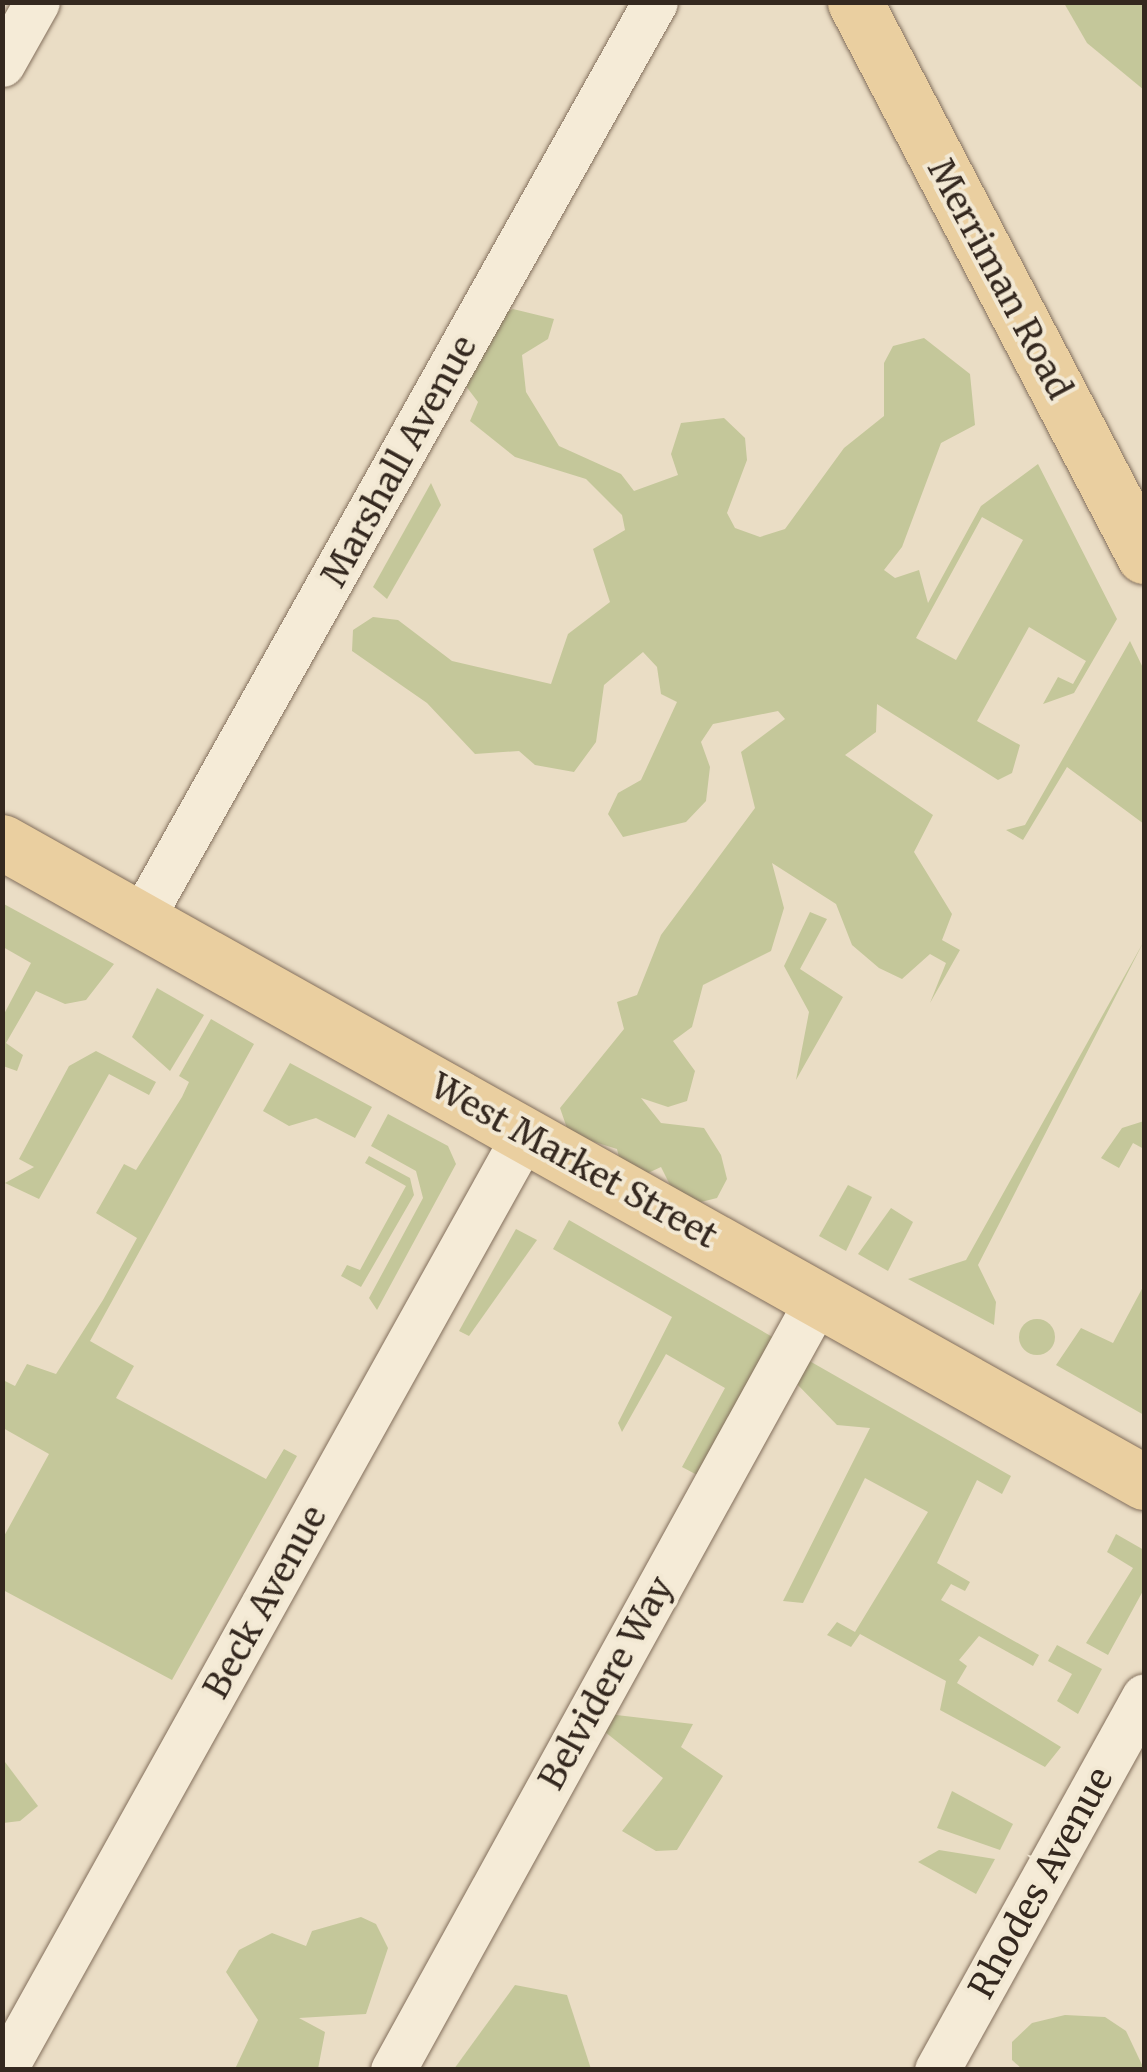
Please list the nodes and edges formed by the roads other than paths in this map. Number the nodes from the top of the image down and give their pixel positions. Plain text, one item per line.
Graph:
1 (37, 2) edge
2 (655, 2) edge
3 (855, 2) edge
4 (2, 64) edge
5 (1139, 527) edge
6 (2, 842) edge
7 (141, 920) junction
8 (525, 1134) junction
9 (820, 1297) junction
10 (1144, 1482) edge
11 (1144, 1696) edge
12 (4, 2070) edge
13 (393, 2070) edge
14 (938, 2070) edge

1 - 4 street
2 - 7 street, Marshall Avenue
3 - 5 main road, Merriman Road
6 - 7 main road, West Market Street
7 - 8 main road, West Market Street
8 - 9 main road, West Market Street
8 - 12 street, Beck Avenue
9 - 10 main road, West Market Street
9 - 13 street, Belvidere Way
11 - 14 street, Rhodes Avenue

